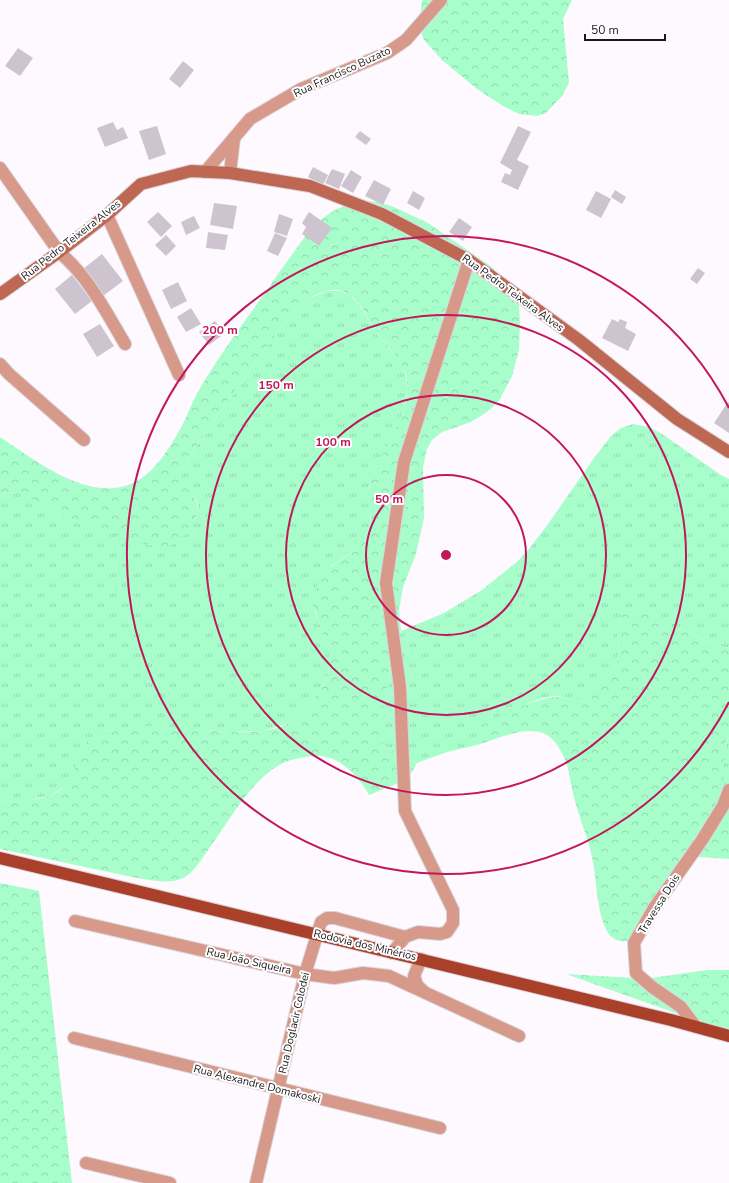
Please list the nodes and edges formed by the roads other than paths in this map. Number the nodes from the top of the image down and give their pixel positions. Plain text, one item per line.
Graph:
1 (441, 0) edge
2 (234, 138) junction
3 (0, 168) edge
4 (205, 172) junction
5 (230, 173) junction
6 (107, 215) junction
7 (59, 252) junction
8 (469, 260) junction
9 (0, 294) edge
10 (125, 344) dead end
11 (0, 364) edge
12 (179, 375) dead end
13 (84, 440) dead end
14 (729, 452) edge
15 (729, 790) edge
16 (0, 858) edge
17 (74, 921) dead end
18 (317, 934) junction
19 (405, 937) junction
20 (392, 953) junction
21 (421, 959) junction
22 (305, 974) junction
23 (423, 991) junction
24 (696, 1027) junction
25 (519, 1036) dead end
26 (729, 1036) edge
27 (74, 1038) dead end
28 (279, 1089) junction
29 (440, 1128) dead end
30 (86, 1163) dead end
31 (170, 1183) edge
32 (256, 1183) edge

1 - 2 street, Rua Francisco Buzato
2 - 4 street, Rua Francisco Buzato
2 - 5 street
3 - 7 street
4 - 5 street, Rua Pedro Teixeira Alves
4 - 6 street, Rua Pedro Teixeira Alves
5 - 8 street, Rua Pedro Teixeira Alves
6 - 7 street, Rua Pedro Teixeira Alves
6 - 12 street
7 - 9 street, Rua Pedro Teixeira Alves
7 - 10 street
8 - 14 street, Rua Pedro Teixeira Alves
8 - 19 street
11 - 13 street
15 - 24 street, Travessa Dois
16 - 18 main road, Rodovia dos Minérios
17 - 22 street, Rua João Siqueira
18 - 19 street, Rua Doglacir Colodei
18 - 20 main road, Rodovia dos Minérios
18 - 22 street, Rua Doglacir Colodei
19 - 20 street
20 - 21 main road, Rodovia dos Minérios
21 - 23 street
21 - 24 main road, Rodovia dos Minérios
22 - 23 street, Rua João Siqueira
22 - 28 street, Rua Doglacir Colodei
23 - 25 street, Rua João Siqueira
24 - 26 main road, Rodovia dos Minérios
27 - 28 street, Rua Alexandre Domakoski
28 - 29 street, Rua Alexandre Domakoski
28 - 32 street, Rua Doglacir Colodei
30 - 31 street

